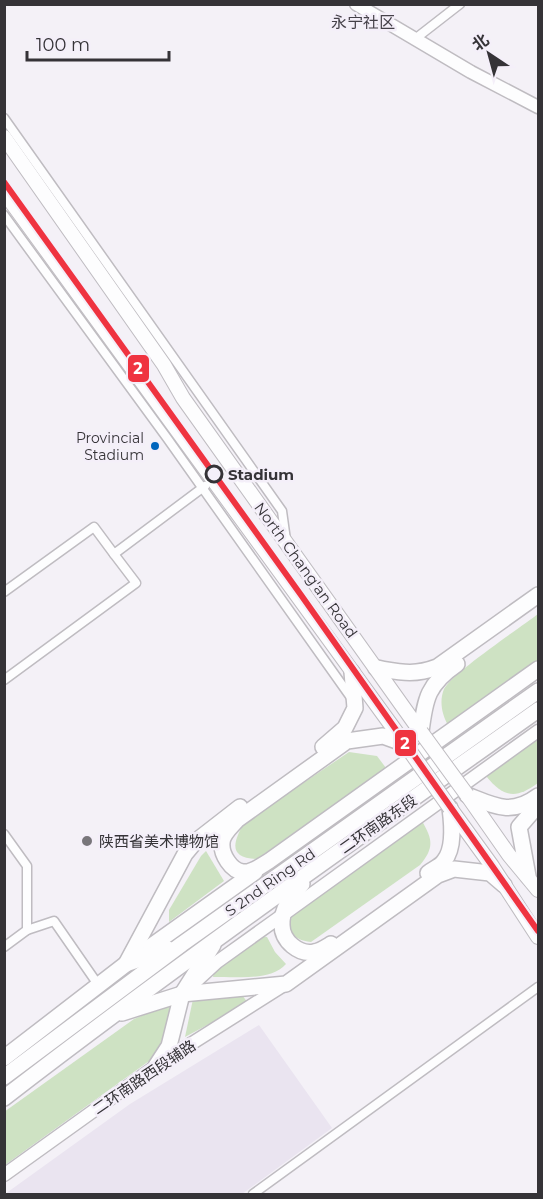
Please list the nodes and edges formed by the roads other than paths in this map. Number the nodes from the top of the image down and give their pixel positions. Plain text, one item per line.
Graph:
1 (356, 4) edge
2 (460, 4) edge
3 (415, 39) junction
4 (538, 107) edge
5 (4, 118) edge
6 (4, 137) edge
7 (4, 192) edge
8 (4, 215) edge
9 (207, 484) junction
10 (287, 543) junction
11 (114, 554) junction
12 (4, 592) edge
13 (538, 595) edge
14 (538, 606) edge
15 (376, 668) junction
16 (538, 669) edge
17 (352, 672) junction
18 (4, 680) edge
19 (538, 691) edge
20 (355, 703) junction
21 (538, 710) edge
22 (538, 731) edge
23 (422, 732) junction
24 (405, 744) junction
25 (467, 795) junction
26 (538, 796) edge
27 (538, 805) edge
28 (450, 808) junction
29 (4, 834) edge
30 (269, 861) junction
31 (318, 866) junction
32 (528, 876) junction
33 (504, 885) junction
34 (538, 890) edge
35 (284, 914) junction
36 (27, 930) junction
37 (538, 937) edge
38 (217, 938) junction
39 (182, 944) junction
40 (4, 947) edge
41 (126, 964) junction
42 (286, 984) junction
43 (99, 986) junction
44 (538, 987) edge
45 (182, 993) junction
46 (110, 1017) junction
47 (4, 1058) edge
48 (156, 1066) junction
49 (4, 1077) edge
50 (4, 1098) edge
51 (4, 1175) edge
52 (253, 1194) edge

1 - 3 main road
2 - 3 street
3 - 4 main road
5 - 10 street
6 - 10 main road, North Chang'an Road
7 - 9 main road, North Chang'an Road
8 - 9 street
9 - 11 street
9 - 17 main road, North Chang'an Road
9 - 20 street
10 - 15 main road, North Chang'an Road
11 - 12 street
11 - 18 street
13 - 15 highway
14 - 23 highway
15 - 23 main road, North Chang'an Road
16 - 30 highway
17 - 20 highway
17 - 24 main road, North Chang'an Road
19 - 39 highway, S 2nd Ring Rd
20 - 41 highway
21 - 31 highway, 二环南路东段
22 - 35 main road
23 - 25 main road, North Chang'an Road, bridge
24 - 28 main road, North Chang'an Road, bridge
24 - 30 highway
25 - 26 highway
25 - 32 main road, North Chang'an Road
27 - 32 highway
28 - 33 main road, North Chang'an Road
28 - 35 highway
29 - 36 street
30 - 41 highway
31 - 35 highway
31 - 38 highway, 二环南路东段
32 - 34 main road, North Chang'an Road
33 - 37 main road, North Chang'an Road
33 - 42 highway
35 - 45 main road
36 - 40 street
36 - 43 street
38 - 45 highway
38 - 46 highway
39 - 41 highway
39 - 49 highway, S 2nd Ring Rd
41 - 43 highway
42 - 45 highway
42 - 48 main road, 二环南路西段辅路
43 - 47 highway
44 - 52 street
45 - 46 highway
45 - 48 highway
46 - 50 highway
48 - 51 main road, 二环南路西段辅路

